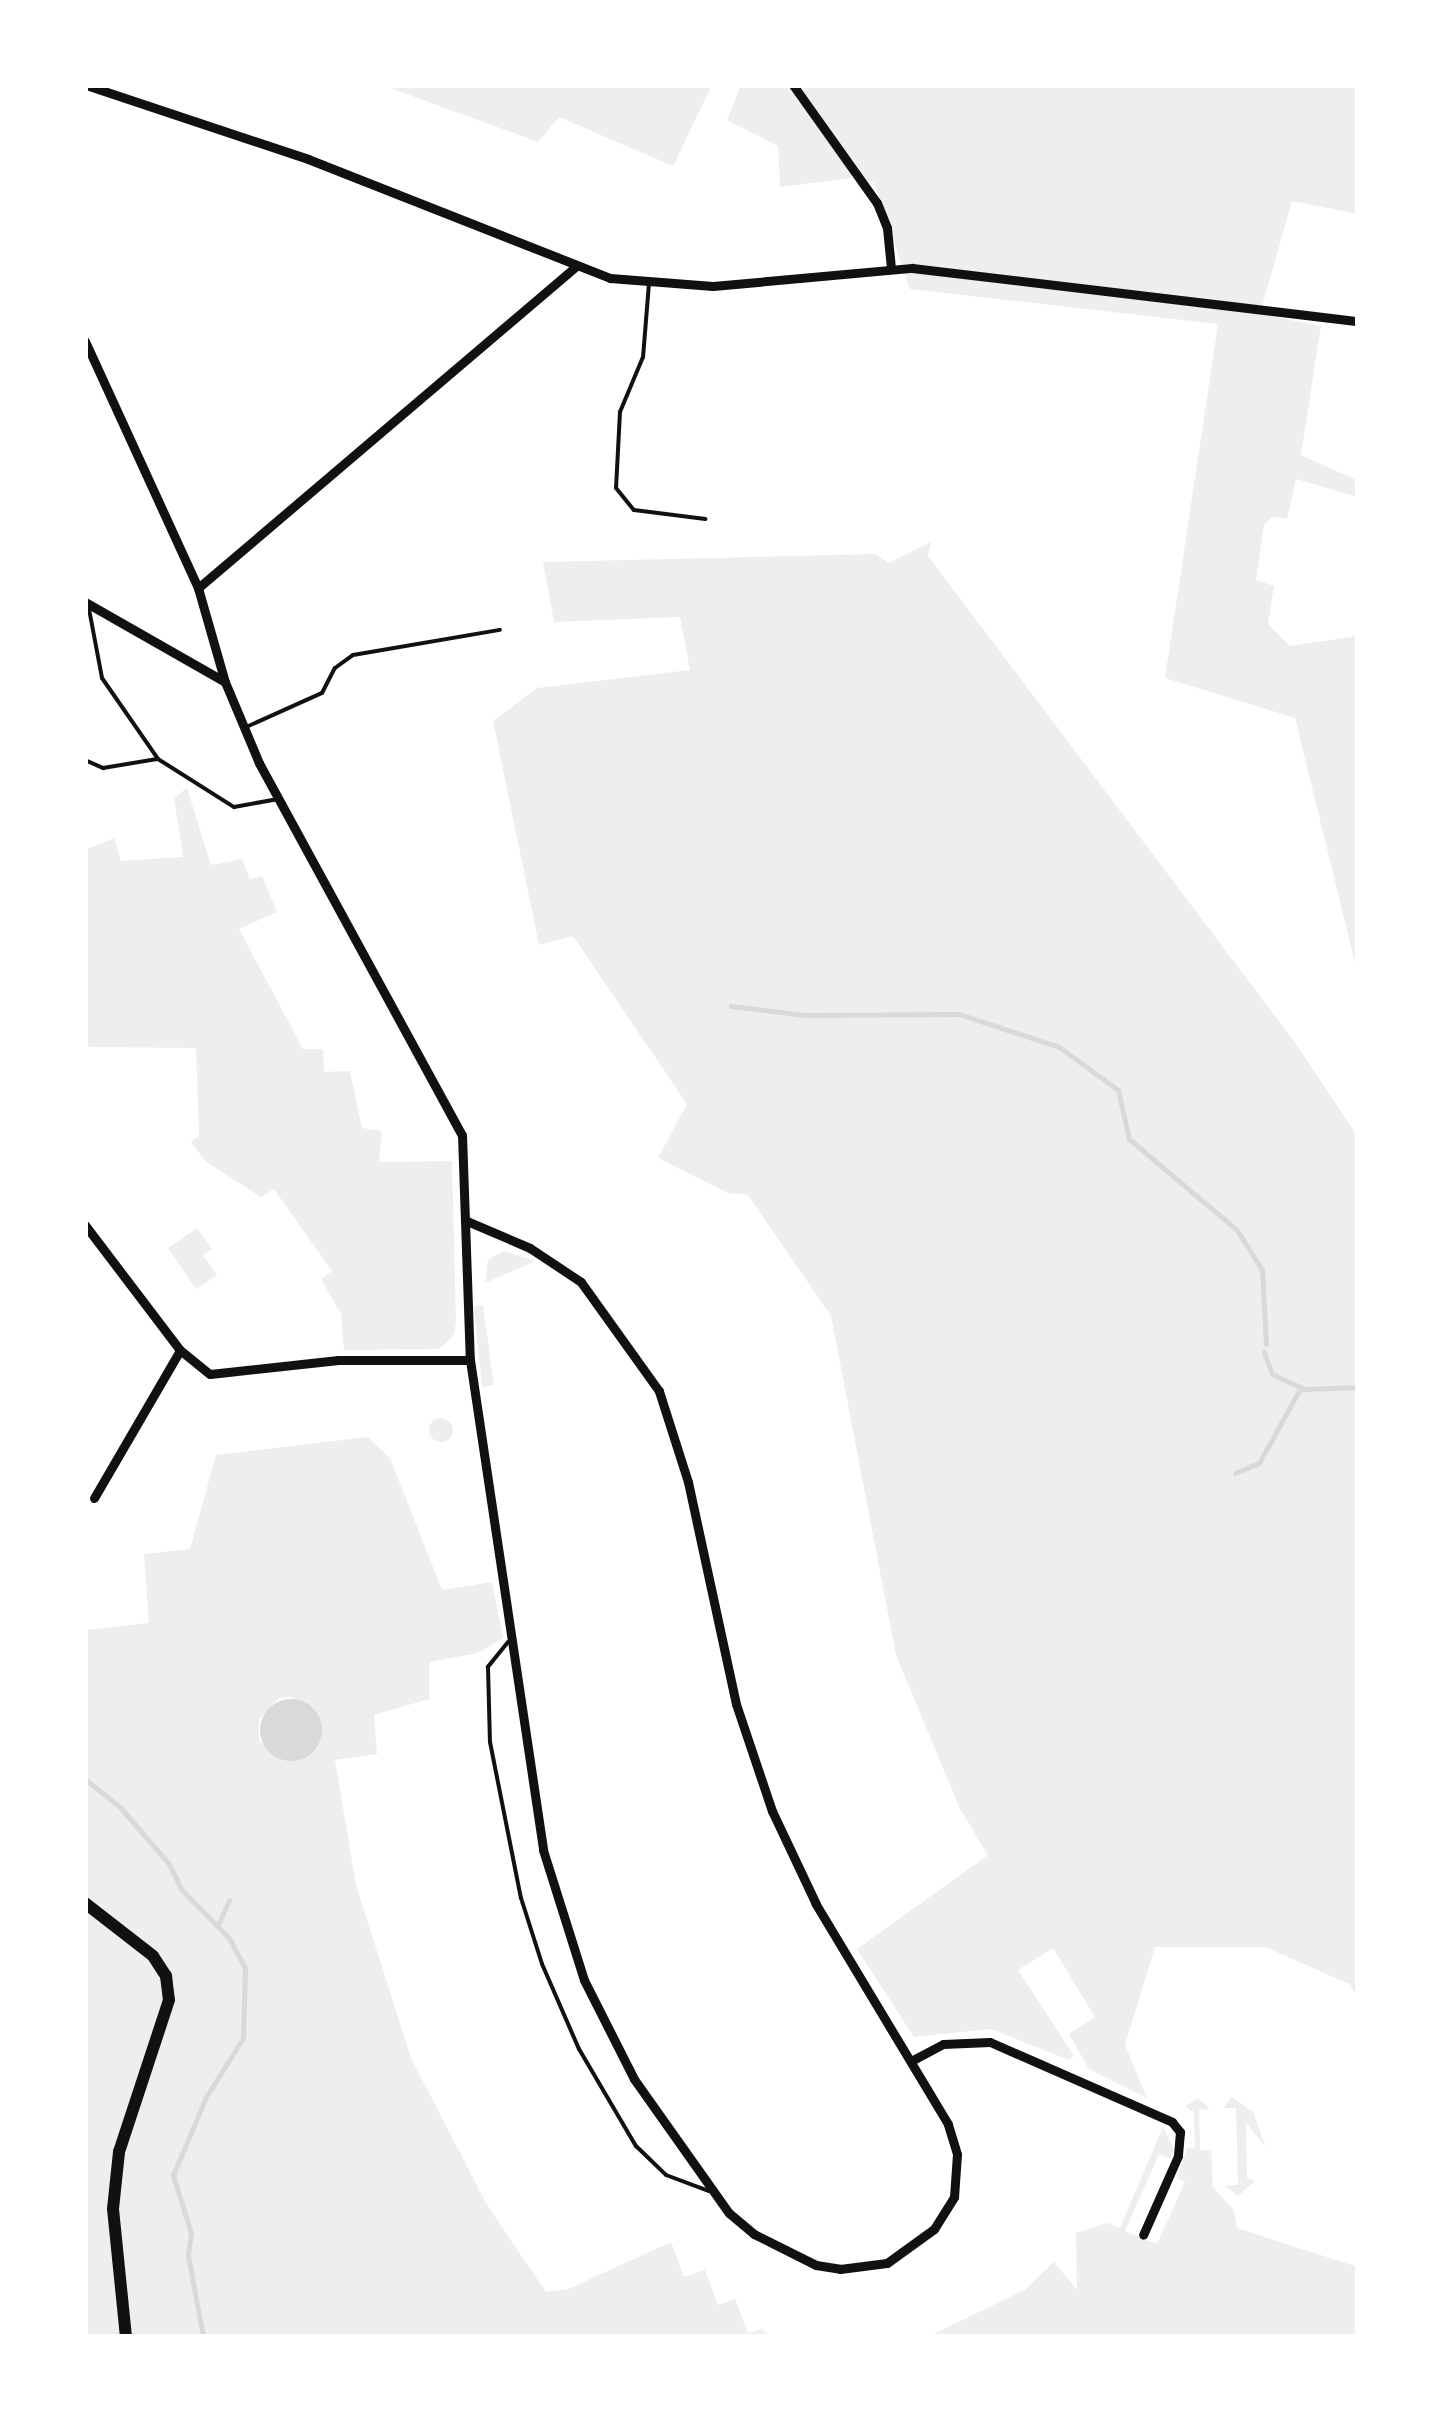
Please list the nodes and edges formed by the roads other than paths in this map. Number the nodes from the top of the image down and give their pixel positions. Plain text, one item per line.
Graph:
1 (86, 85) edge
2 (793, 85) edge
3 (576, 266) junction
4 (891, 268) junction
5 (650, 283) junction
6 (1358, 321) edge
7 (85, 342) edge
8 (705, 519) dead end
9 (198, 588) junction
10 (87, 603) edge
11 (500, 630) dead end
12 (225, 682) junction
13 (244, 728) junction
14 (158, 759) junction
15 (85, 760) edge
16 (278, 799) junction
17 (468, 1222) junction
18 (85, 1226) edge
19 (180, 1350) junction
20 (470, 1360) junction
21 (94, 1498) dead end
22 (512, 1638) junction
23 (85, 1903) edge
24 (912, 2062) junction
25 (709, 2191) junction
26 (1143, 2236) dead end
27 (126, 2337) edge

1 - 3 street
2 - 4 street
3 - 5 street
3 - 9 street
4 - 5 street
4 - 6 street
5 - 8 lane
7 - 9 street
9 - 12 street
10 - 12 street
10 - 14 lane
11 - 13 lane
12 - 13 street
13 - 16 street
14 - 15 lane
14 - 16 lane
16 - 17 street
17 - 20 street
17 - 24 street
18 - 19 street
19 - 20 street
19 - 21 street
20 - 22 street
22 - 25 street
22 - 25 lane
23 - 27 main road
24 - 25 street
24 - 26 street

